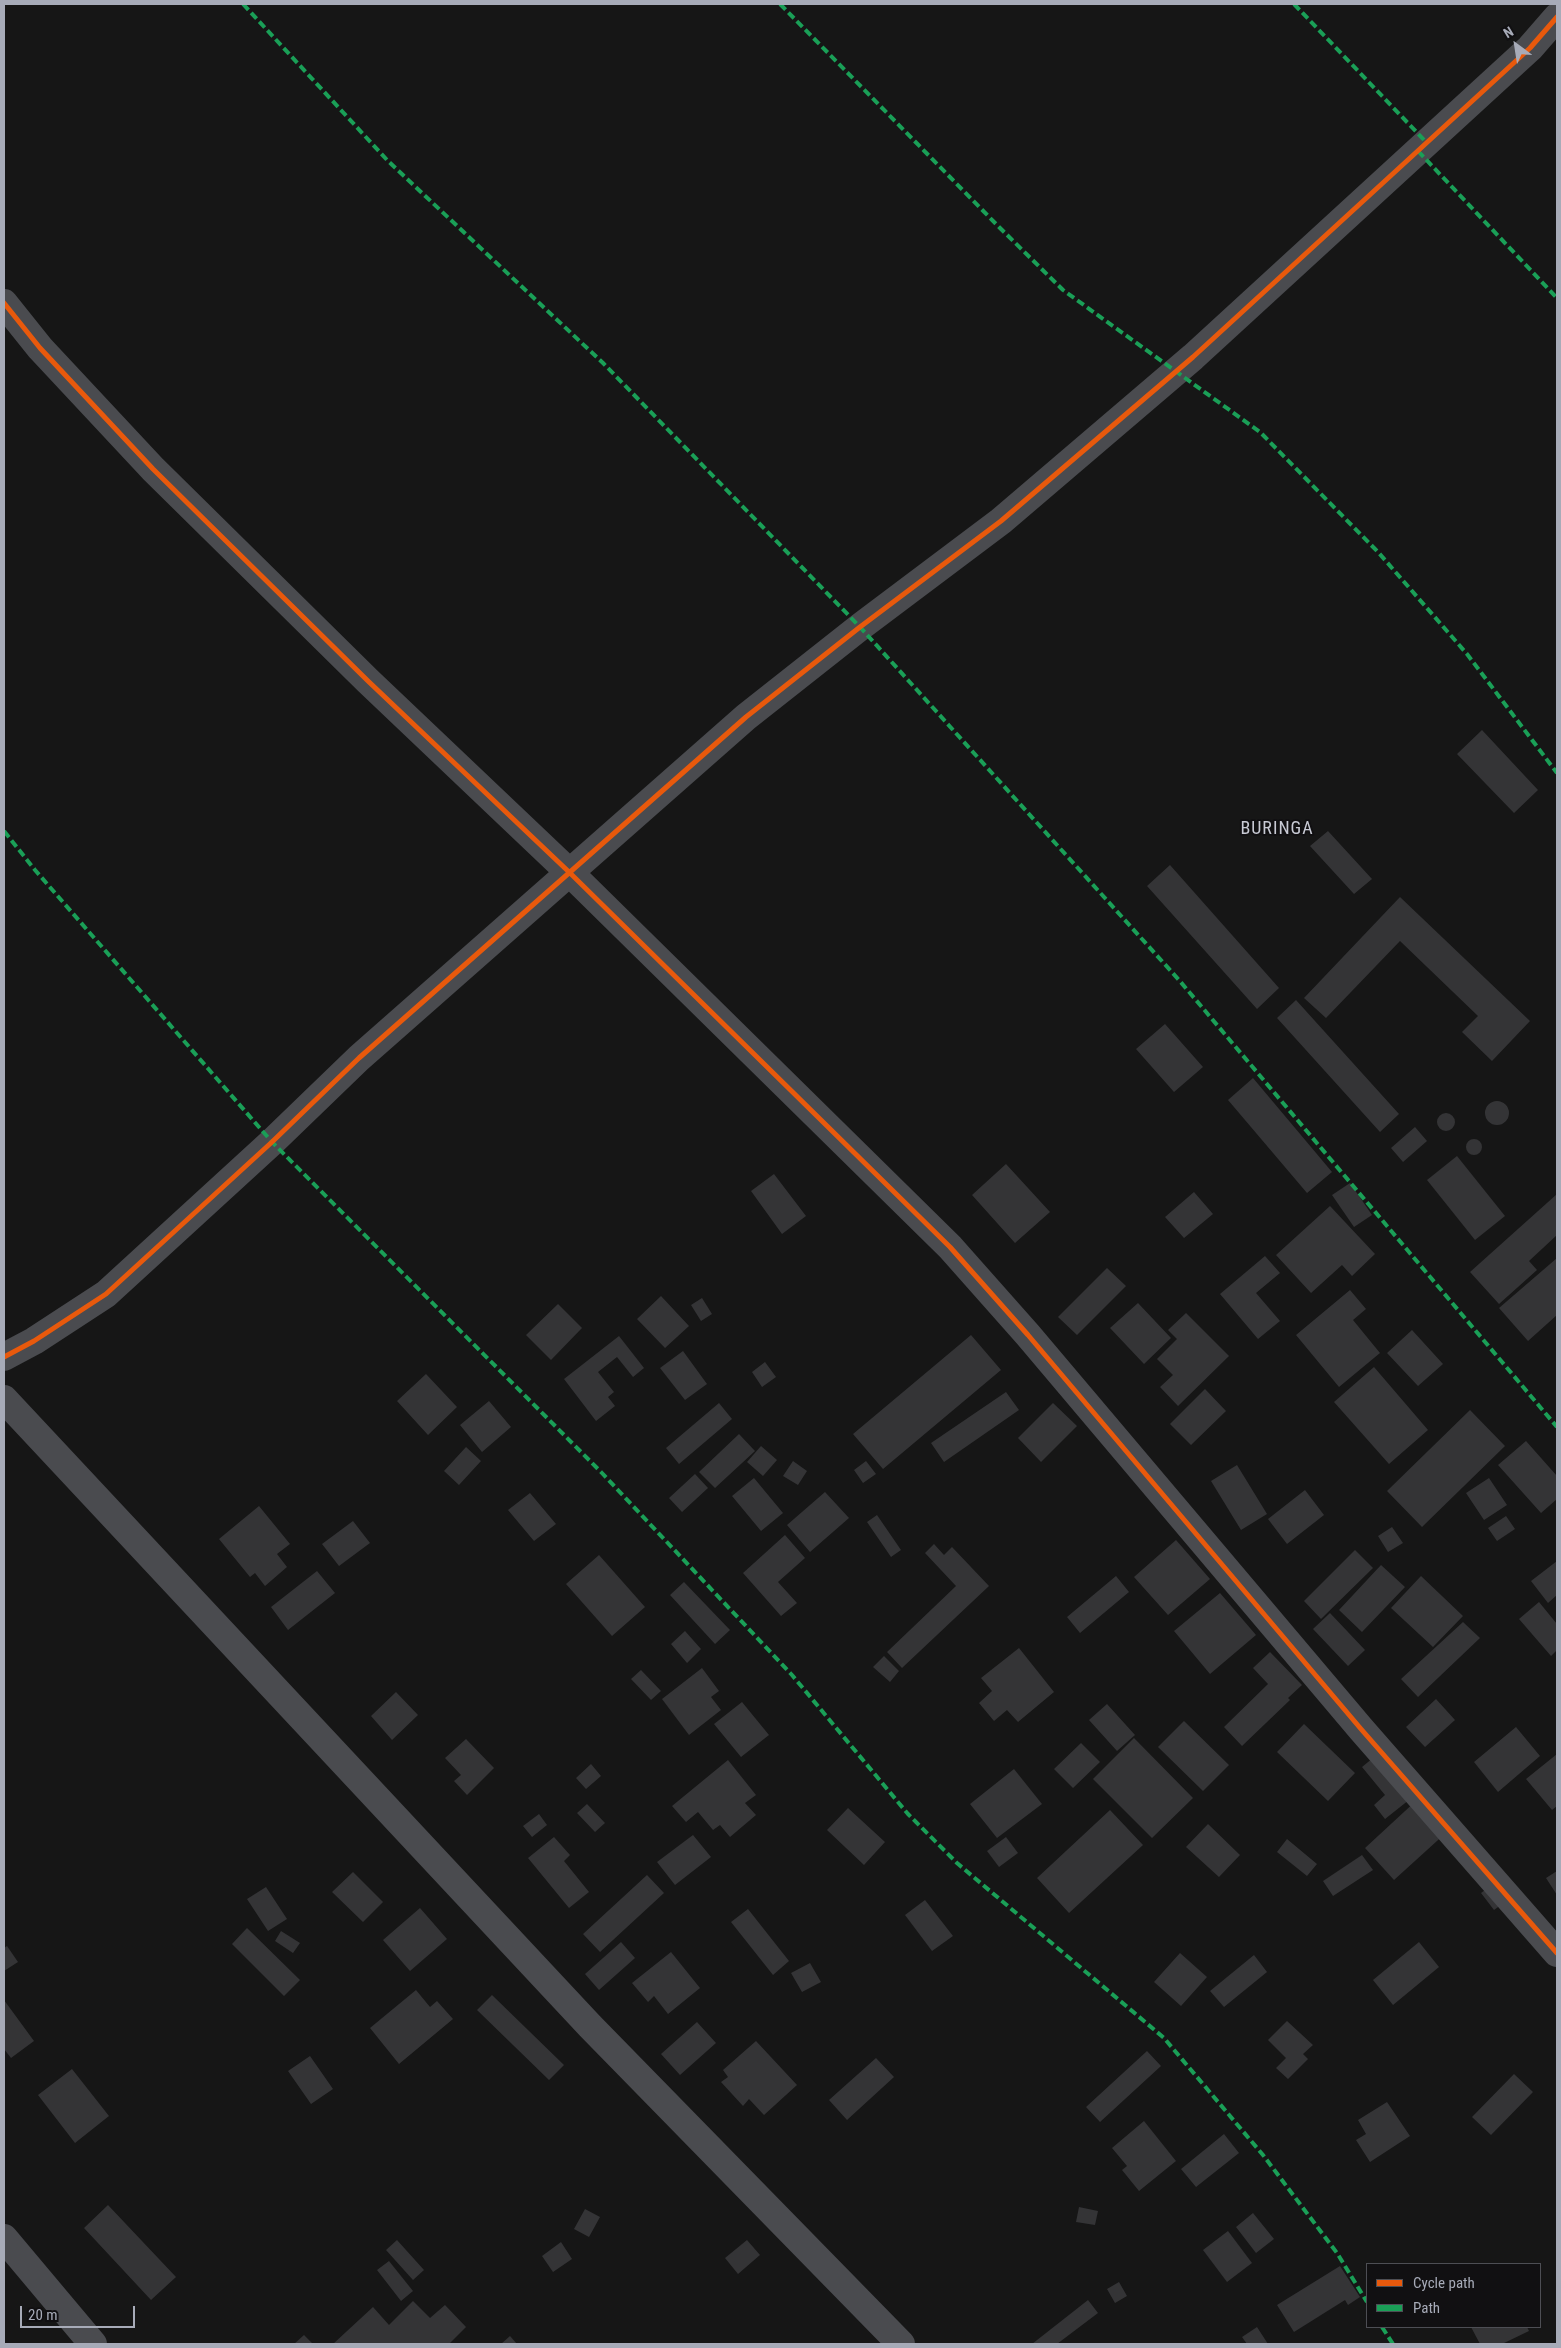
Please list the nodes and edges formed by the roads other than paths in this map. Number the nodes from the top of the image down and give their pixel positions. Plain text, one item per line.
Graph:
1 (1557, 17) edge
2 (4, 304) edge
3 (568, 872) junction
4 (4, 1357) edge
5 (4, 1399) edge
6 (1557, 1953) edge
7 (4, 2238) edge
8 (92, 2344) edge
9 (901, 2344) edge

1 - 3 street
2 - 3 street
3 - 4 street
3 - 6 street
5 - 9 street
7 - 8 street

